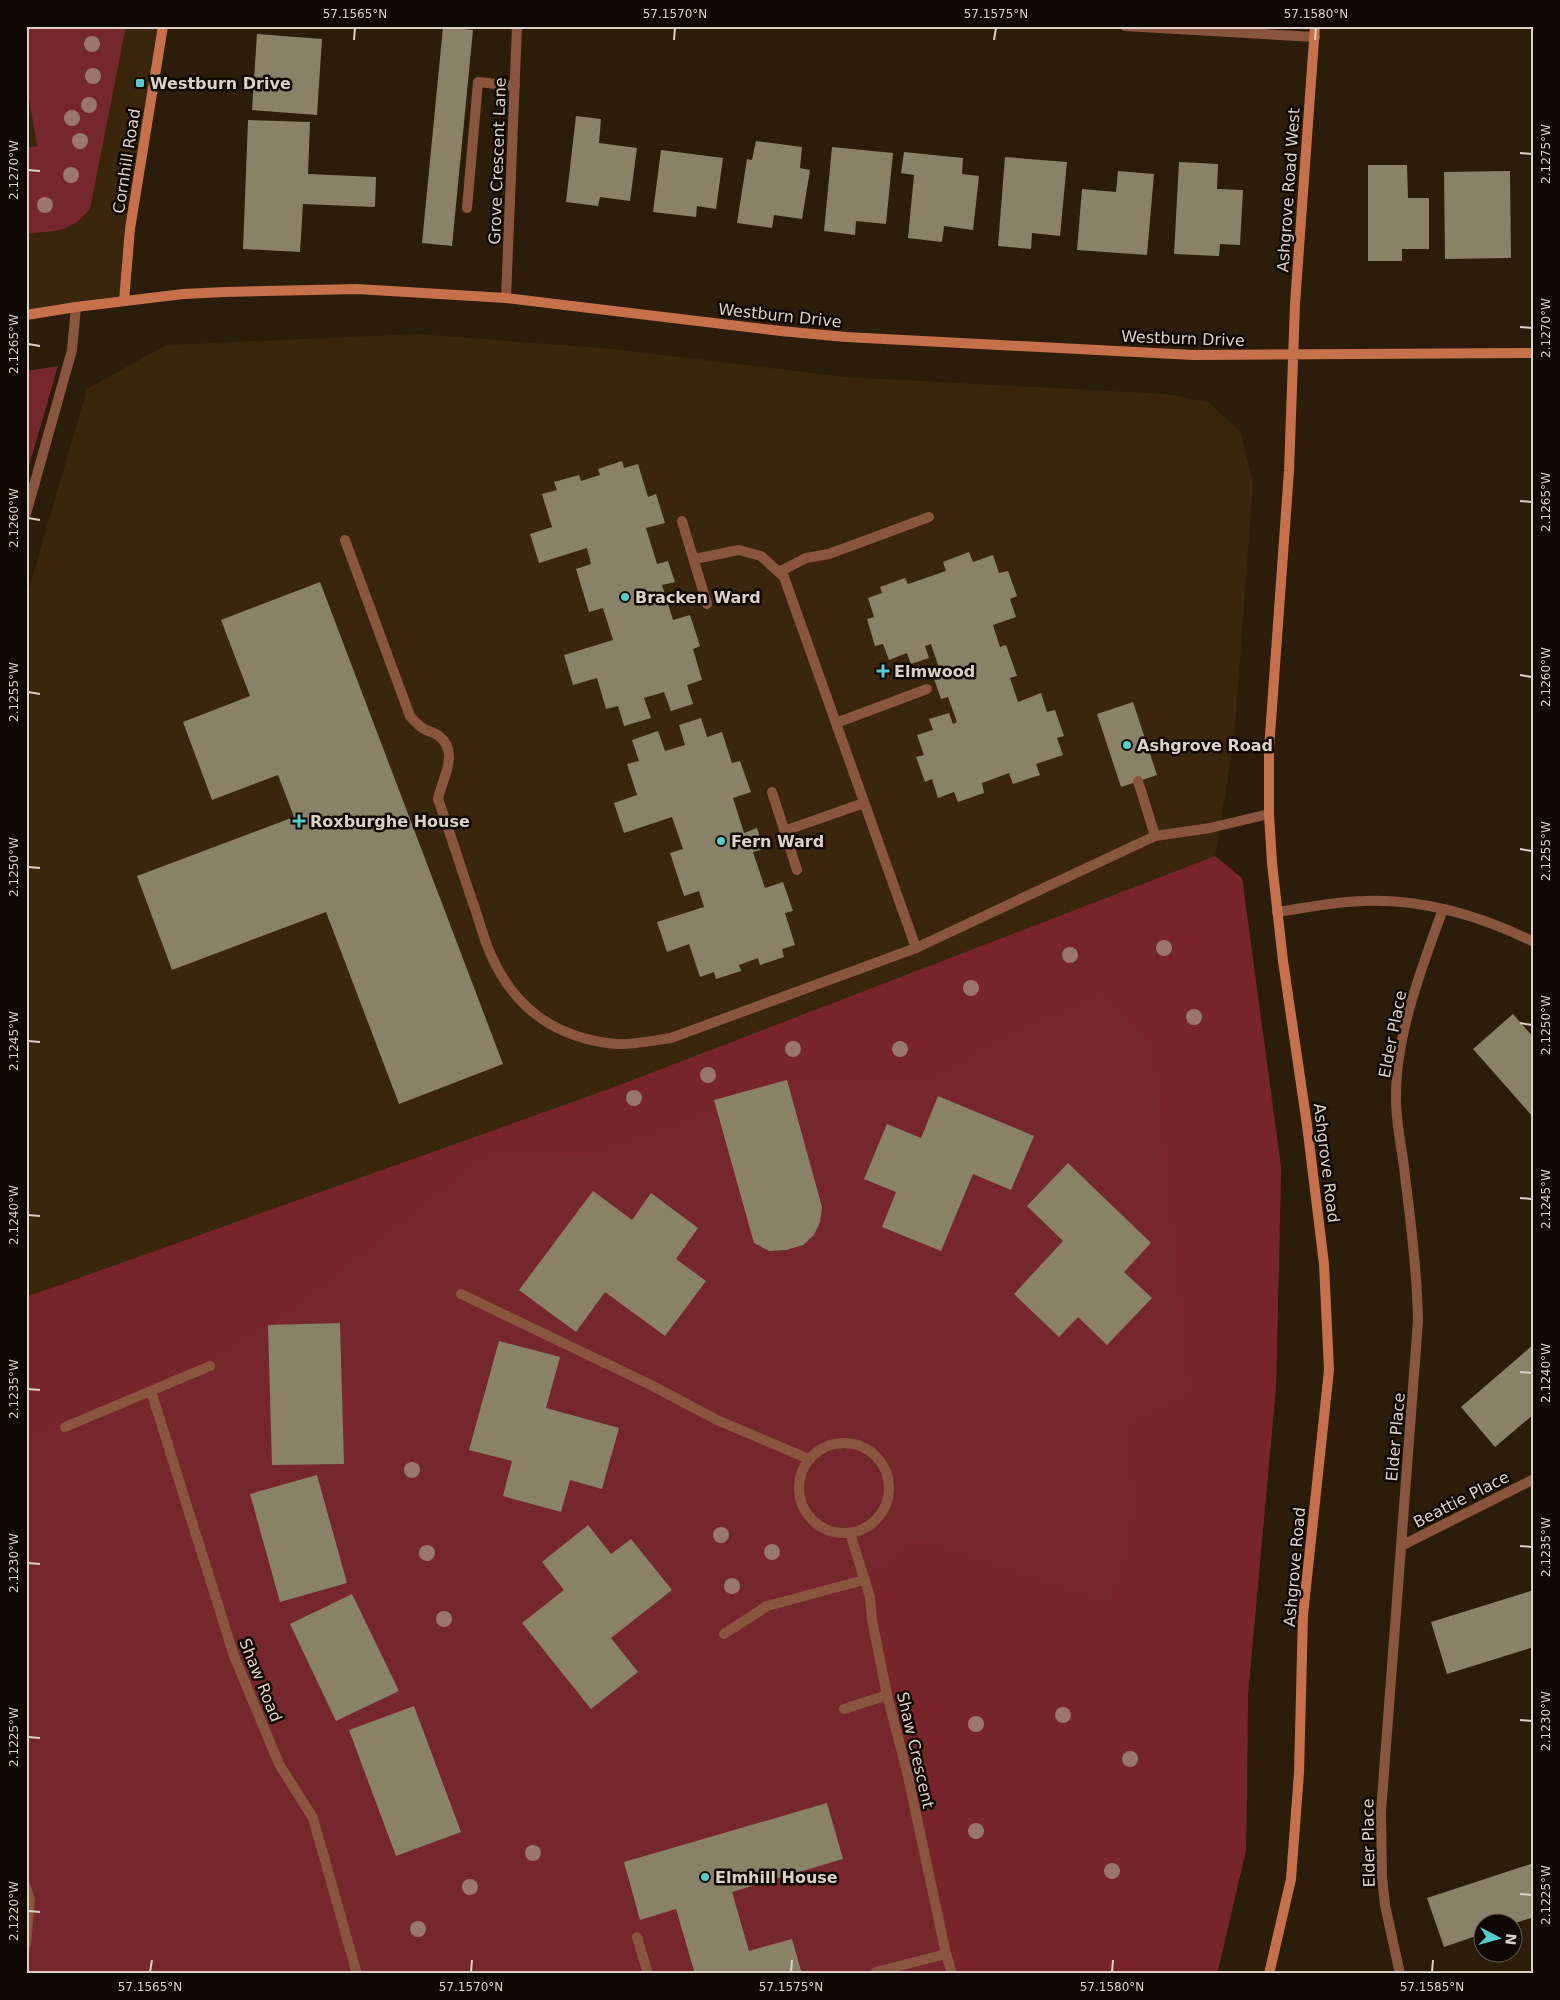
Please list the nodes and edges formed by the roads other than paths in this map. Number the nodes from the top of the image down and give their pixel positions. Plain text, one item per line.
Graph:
1 (163, 26) edge
2 (517, 26) edge
3 (1125, 26) edge
4 (1315, 32) edge
5 (515, 86) junction
6 (467, 208) dead end
7 (506, 298) junction
8 (124, 302) junction
9 (76, 307) junction
10 (26, 315) edge
11 (1534, 353) edge
12 (1292, 355) junction
13 (26, 514) edge
14 (929, 517) dead end
15 (682, 521) dead end
16 (345, 540) dead end
17 (694, 559) junction
18 (779, 572) junction
19 (707, 604) dead end
20 (927, 689) dead end
21 (836, 723) junction
22 (1138, 781) dead end
23 (772, 792) dead end
24 (864, 803) junction
25 (1269, 814) junction
26 (784, 831) junction
27 (1155, 836) junction
28 (797, 870) dead end
29 (1443, 909) junction
30 (1278, 912) junction
31 (1534, 942) edge
32 (916, 948) junction
33 (461, 1294) dead end
34 (210, 1366) dead end
35 (151, 1391) junction
36 (65, 1427) dead end
37 (809, 1459) junction
38 (1534, 1479) edge
39 (850, 1534) junction
40 (1401, 1546) junction
41 (864, 1580) junction
42 (724, 1634) dead end
43 (887, 1695) junction
44 (844, 1709) dead end
45 (26, 1887) edge
46 (637, 1937) dead end
47 (26, 1944) edge
48 (946, 1954) junction
49 (876, 1972) dead end
50 (358, 1974) edge
51 (648, 1974) edge
52 (952, 1974) edge
53 (1269, 1974) edge
54 (1400, 1974) edge

1 - 8 street, Cornhill Road
2 - 5 street, Grove Crescent Lane
3 - 4 street
4 - 12 street, Ashgrove Road West
5 - 6 street
5 - 7 street, Grove Crescent Lane
7 - 8 street, Westburn Drive
7 - 12 street, Westburn Drive
8 - 9 street, Westburn Drive
9 - 10 street, Westburn Drive
9 - 13 street
11 - 12 street, Westburn Drive
12 - 25 street, Ashgrove Road
14 - 18 street
15 - 17 street
16 - 32 street
17 - 18 street
17 - 19 street
18 - 21 street
20 - 21 street
21 - 24 street
22 - 27 street
23 - 26 street
24 - 26 street
24 - 32 street
25 - 27 street
25 - 30 street, Ashgrove Road
26 - 28 street
27 - 32 street
29 - 30 street
29 - 31 street
29 - 40 street, Elder Place
30 - 53 street, Ashgrove Road
33 - 37 street
34 - 35 street
35 - 36 street
35 - 50 street, Shaw Road
37 - 39 street
37 - 39 street
38 - 40 street, Beattie Place
39 - 41 street, Shaw Crescent
40 - 54 street, Elder Place
41 - 42 street
41 - 43 street, Shaw Crescent
43 - 44 street
43 - 48 street, Shaw Crescent
45 - 47 street
46 - 51 street
48 - 49 street
48 - 52 street, Shaw Crescent

